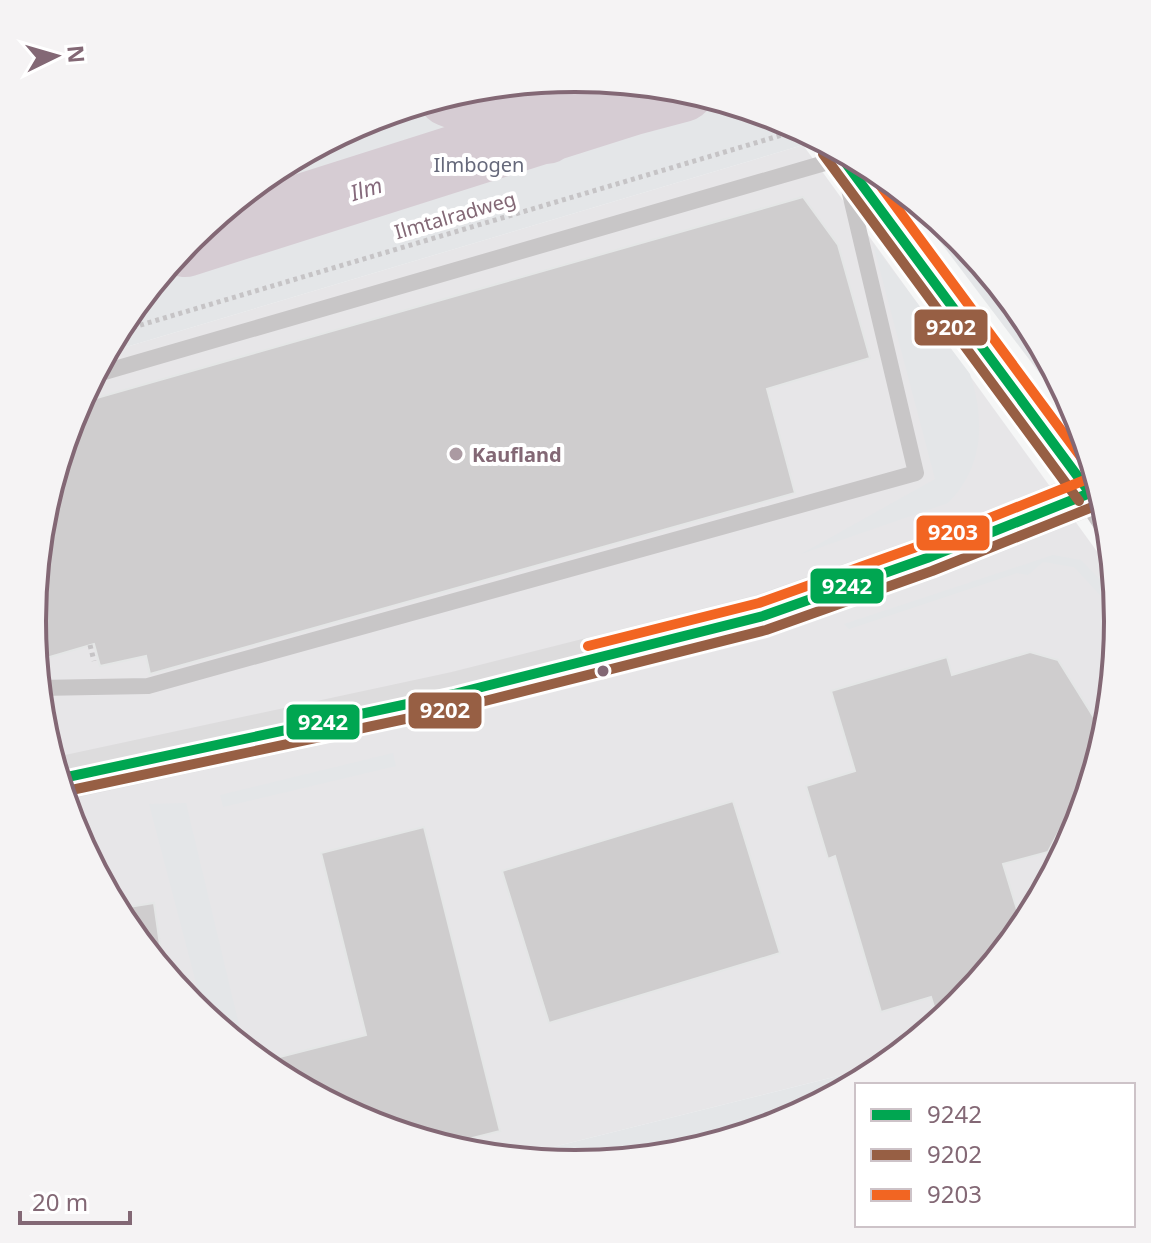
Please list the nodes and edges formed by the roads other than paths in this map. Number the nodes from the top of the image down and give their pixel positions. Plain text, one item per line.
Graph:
1 (826, 156) edge
2 (841, 163) edge
3 (851, 170) edge
4 (110, 370) edge
5 (1087, 483) edge
6 (1092, 504) edge
7 (51, 688) edge
8 (69, 777) edge

1 - 4 lane
2 - 7 lane
3 - 5 street
6 - 8 main road

